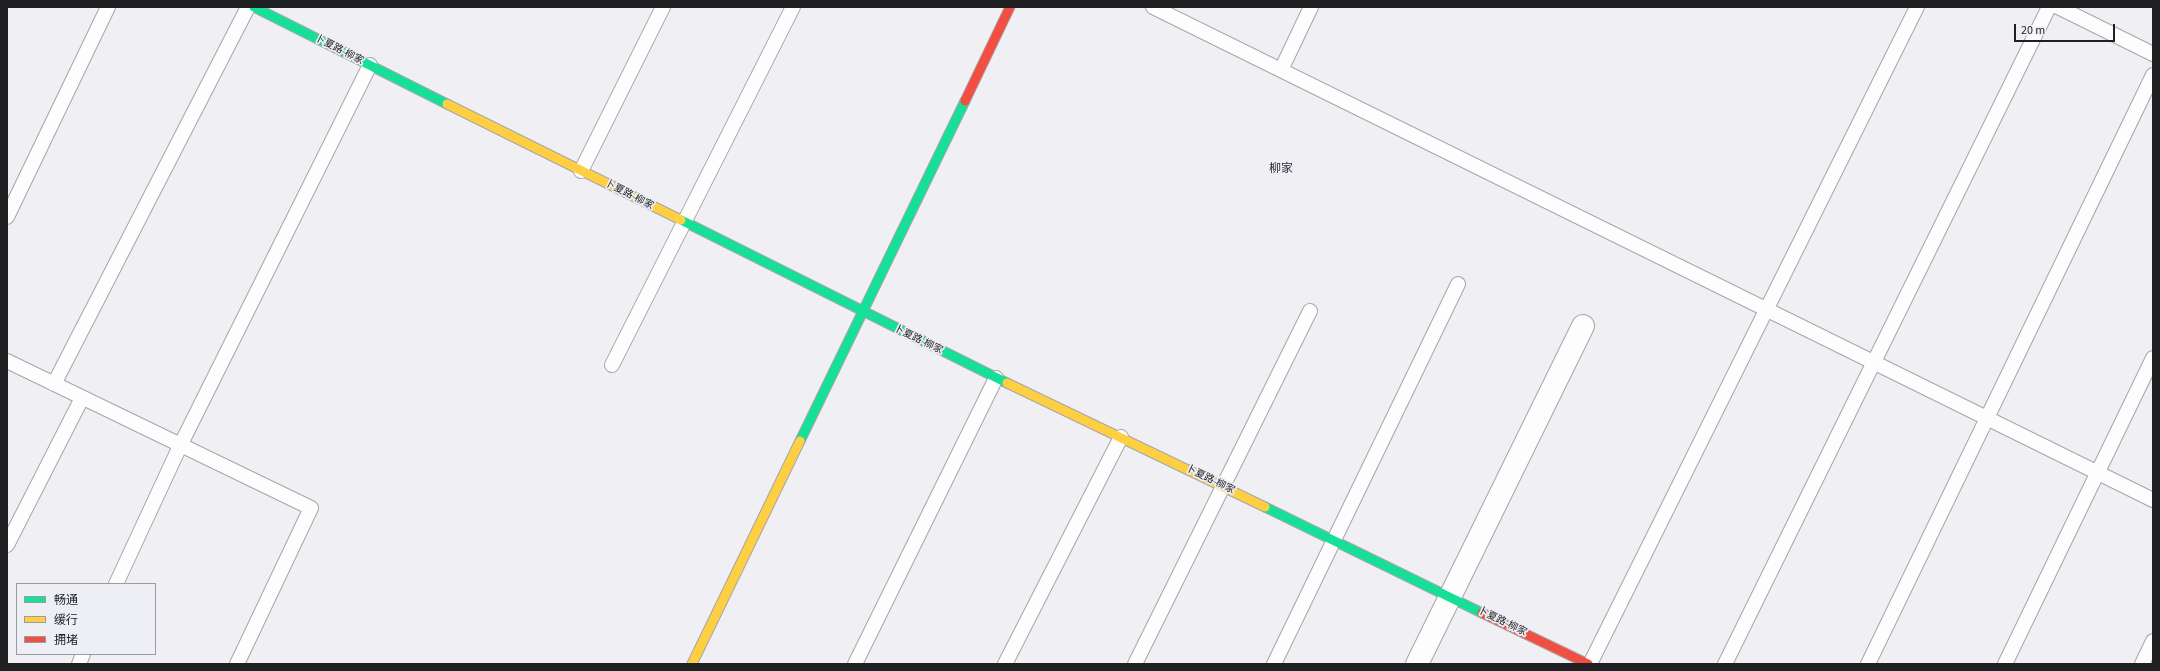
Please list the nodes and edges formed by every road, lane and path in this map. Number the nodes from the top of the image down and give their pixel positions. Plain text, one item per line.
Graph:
1 (108, 7) edge
2 (248, 7) edge
3 (254, 7) edge
4 (663, 7) edge
5 (793, 7) edge
6 (1010, 7) edge
7 (1153, 7) edge
8 (1311, 7) edge
9 (1917, 7) edge
10 (2049, 7) edge
11 (2058, 7) edge
12 (1171, 11) edge
13 (2153, 54) edge
14 (370, 66) junction
15 (1281, 70) junction
16 (2153, 75) edge
17 (580, 171) junction
18 (7, 217) edge
19 (685, 223) junction
20 (1458, 284) dead end
21 (1766, 310) junction
22 (1310, 311) dead end
23 (863, 312) junction
24 (1583, 326) dead end
25 (2153, 358) edge
26 (7, 361) edge
27 (1874, 363) junction
28 (612, 365) dead end
29 (996, 378) junction
30 (54, 384) junction
31 (82, 398) junction
32 (1987, 418) junction
33 (1121, 437) junction
34 (180, 446) junction
35 (2097, 473) junction
36 (1223, 486) junction
37 (2153, 500) edge
38 (1334, 540) junction
39 (7, 544) edge
40 (116, 583) edge
41 (1450, 596) junction
42 (2153, 641) edge
43 (82, 655) edge
44 (78, 664) edge
45 (237, 664) edge
46 (692, 664) edge
47 (854, 664) edge
48 (1005, 664) edge
49 (1135, 664) edge
50 (1274, 664) edge
51 (1417, 664) edge
52 (1589, 664) edge
53 (1725, 664) edge
54 (1868, 664) edge
55 (2005, 664) edge
56 (2142, 664) edge

1 - 18 lane
2 - 30 lane
3 - 14 street, 卜夏路-柳家
4 - 17 lane
5 - 19 lane
6 - 23 street
7 - 12 lane
8 - 15 lane
9 - 21 lane
10 - 27 lane
11 - 13 lane
12 - 15 lane
14 - 17 street, 卜夏路-柳家
14 - 34 lane
15 - 21 lane
16 - 32 lane
17 - 19 street, 卜夏路-柳家
19 - 23 street, 卜夏路-柳家
19 - 28 lane
20 - 38 lane
21 - 27 lane
21 - 52 lane
22 - 36 lane
23 - 29 street, 卜夏路-柳家
23 - 46 street
24 - 41 street
25 - 35 lane
26 - 30 lane
27 - 32 lane
27 - 53 lane
29 - 33 street, 卜夏路-柳家
29 - 47 lane
30 - 31 lane
31 - 34 lane
31 - 39 lane
32 - 35 lane
32 - 54 lane
33 - 36 street, 卜夏路-柳家
33 - 48 lane
34 - 40 lane
34 - 45 lane
35 - 37 lane
35 - 55 lane
36 - 38 street, 卜夏路-柳家
36 - 49 lane
38 - 41 street, 卜夏路-柳家
38 - 50 lane
41 - 51 street
41 - 52 street, 卜夏路-柳家
42 - 56 lane
43 - 44 lane

